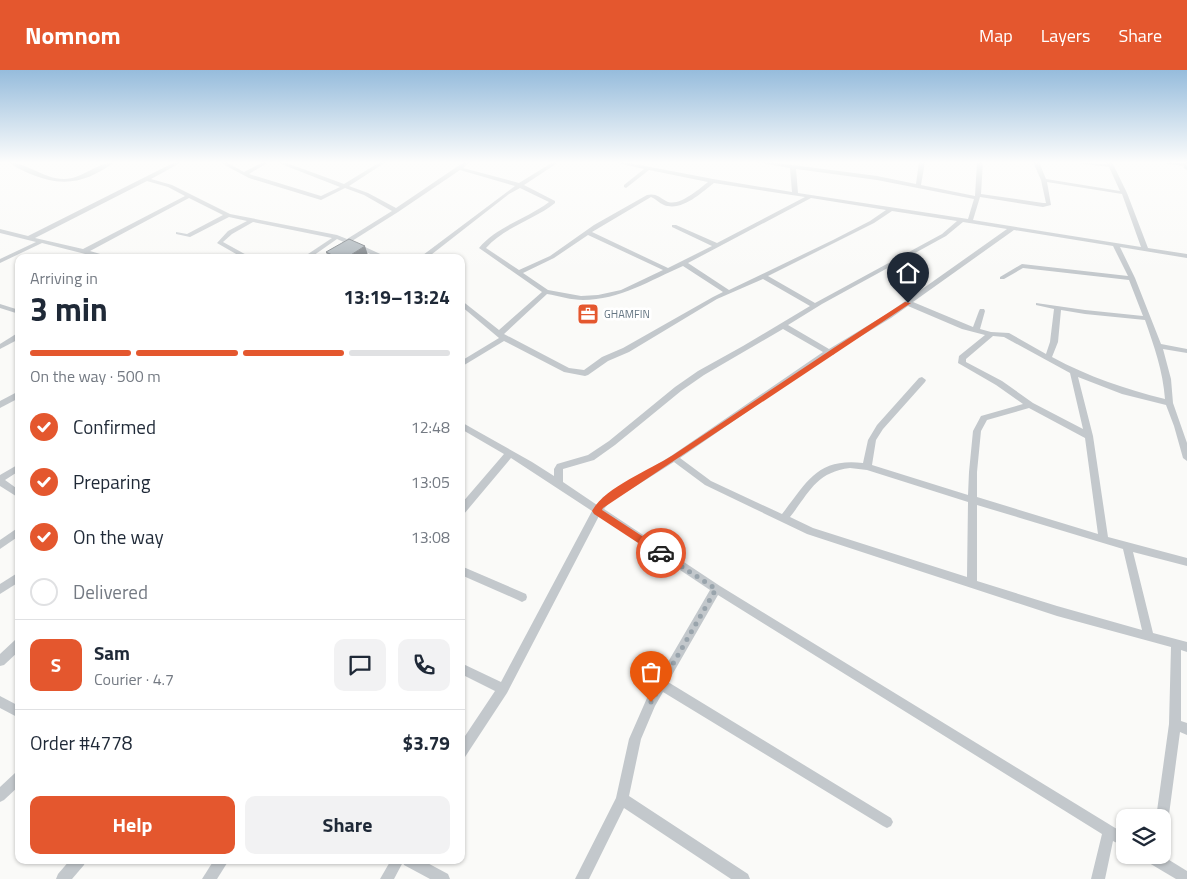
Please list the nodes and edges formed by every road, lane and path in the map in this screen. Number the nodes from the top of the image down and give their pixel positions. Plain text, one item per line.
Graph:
1 (108, 200) edge
2 (181, 200) edge
3 (196, 200) edge
4 (376, 200) edge
5 (414, 200) edge
6 (499, 200) edge
7 (546, 200) edge
8 (642, 200) edge
9 (660, 200) edge
10 (685, 200) edge
11 (804, 200) edge
12 (830, 200) edge
13 (976, 200) edge
14 (1001, 200) edge
15 (1049, 200) edge
16 (1127, 200) edge
17 (891, 208) junction
18 (396, 212) junction
19 (228, 215) junction
20 (252, 220) junction
21 (966, 221) junction
22 (674, 226) dead end
23 (1013, 228) junction
24 (0, 230) edge
25 (587, 232) junction
26 (178, 233) dead end
27 (338, 237) junction
28 (29, 238) junction
29 (348, 240) junction
30 (42, 241) junction
31 (1116, 245) junction
32 (717, 246) junction
33 (1145, 249) junction
34 (85, 251) junction
35 (97, 254) edge
36 (241, 254) edge
37 (311, 254) edge
38 (378, 254) edge
39 (427, 254) edge
40 (1187, 256) edge
41 (0, 261) edge
42 (683, 263) junction
43 (666, 269) junction
44 (519, 273) junction
45 (763, 276) junction
46 (1002, 278) dead end
47 (1132, 278) junction
48 (546, 292) junction
49 (728, 292) junction
50 (908, 303) junction
51 (1038, 304) dead end
52 (465, 305) edge
53 (0, 306) edge
54 (815, 306) junction
55 (1058, 308) junction
56 (15, 311) edge
57 (982, 311) dead end
58 (1145, 318) junction
59 (784, 326) junction
60 (976, 330) junction
61 (991, 334) junction
62 (502, 336) junction
63 (15, 338) edge
64 (0, 346) edge
65 (1158, 346) junction
66 (1187, 351) edge
67 (830, 353) junction
68 (1048, 359) junction
69 (465, 362) edge
70 (586, 372) joint
71 (1073, 372) junction
72 (922, 380) dead end
73 (15, 397) edge
74 (1169, 404) junction
75 (1030, 405) junction
76 (0, 406) edge
77 (465, 427) edge
78 (1090, 436) junction
79 (510, 453) junction
80 (1187, 456) edge
81 (674, 458) junction
82 (867, 467) junction
83 (15, 470) edge
84 (0, 480) edge
85 (559, 484) junction
86 (15, 492) edge
87 (974, 500) junction
88 (465, 506) edge
89 (597, 511) junction
90 (783, 519) junction
91 (15, 534) edge
92 (1104, 540) junction
93 (0, 545) edge
94 (1127, 546) junction
95 (1187, 562) edge
96 (465, 572) edge
97 (15, 579) edge
98 (972, 583) junction
99 (716, 589) junction
100 (0, 590) edge
101 (522, 597) dead end
102 (1148, 637) junction
103 (1182, 646) edge
104 (15, 648) edge
105 (0, 662) edge
106 (465, 670) edge
107 (661, 684) junction
108 (503, 689) junction
109 (0, 702) edge
110 (15, 710) edge
111 (1175, 724) junction
112 (1187, 729) edge
113 (465, 748) edge
114 (15, 781) edge
115 (0, 796) edge
116 (622, 799) junction
117 (1164, 809) edge
118 (887, 822) dead end
119 (1109, 831) junction
120 (1116, 835) edge
121 (76, 864) edge
122 (219, 864) edge
123 (396, 864) edge
124 (416, 864) edge
125 (1166, 864) edge
126 (1187, 878) edge
127 (63, 879) edge
128 (209, 879) edge
129 (387, 879) edge
130 (442, 879) edge
131 (582, 879) edge
132 (743, 879) edge
133 (1098, 879) edge

1 - 28 street
2 - 34 street
3 - 19 street
4 - 18 street
5 - 18 street
6 - 39 street
7 - 44 street
8 - 25 street
9 - 10 street
11 - 32 street
12 - 17 street
13 - 21 street
14 - 15 street
16 - 33 street
17 - 21 street
17 - 45 street
18 - 29 street
19 - 20 street
19 - 26 street
20 - 27 street
20 - 36 street
21 - 23 street
21 - 54 street
22 - 32 street
23 - 31 street
23 - 50 street
24 - 28 street
25 - 43 street
25 - 44 street
27 - 29 street
27 - 37 street
28 - 30 street
29 - 38 street
30 - 34 street
30 - 41 street
31 - 33 street
31 - 47 street
32 - 42 street
33 - 40 street
34 - 35 street
42 - 43 street
42 - 49 street
43 - 48 street
44 - 48 street
45 - 49 street
45 - 54 street
46 - 47 street
47 - 58 street
48 - 62 street
49 - 70 street
50 - 60 street
50 - 67 street
51 - 55 street
52 - 62 street
53 - 56 street
54 - 59 street
55 - 58 street
55 - 68 street
57 - 60 street
58 - 65 street
59 - 67 street
59 - 85 street
60 - 61 street
61 - 68 street
61 - 75 street
62 - 69 street
62 - 70 street
63 - 64 street
65 - 66 street
65 - 74 street
67 - 81 street
68 - 71 street
71 - 74 street
71 - 78 street
72 - 82 street
73 - 76 street
74 - 80 street
75 - 78 street
75 - 87 street
77 - 79 street
78 - 92 street
79 - 85 street
79 - 88 street
81 - 89 street
81 - 90 street
82 - 87 street
82 - 90 street
83 - 84 street
84 - 86 street
85 - 89 street
87 - 92 street
87 - 98 street
89 - 99 street
89 - 108 street
90 - 98 street
91 - 93 street
92 - 94 street
94 - 95 street
94 - 102 street
96 - 101 street
97 - 100 street
98 - 102 street
99 - 107 street
99 - 119 street
102 - 103 street
103 - 111 street
104 - 105 street
106 - 108 street
107 - 116 street
107 - 118 street
108 - 113 street
109 - 110 street
111 - 112 street
111 - 117 street
114 - 115 street
116 - 131 street
116 - 132 street
119 - 120 street
119 - 133 street
121 - 127 street
122 - 128 street
123 - 129 street
124 - 130 street
125 - 126 street

